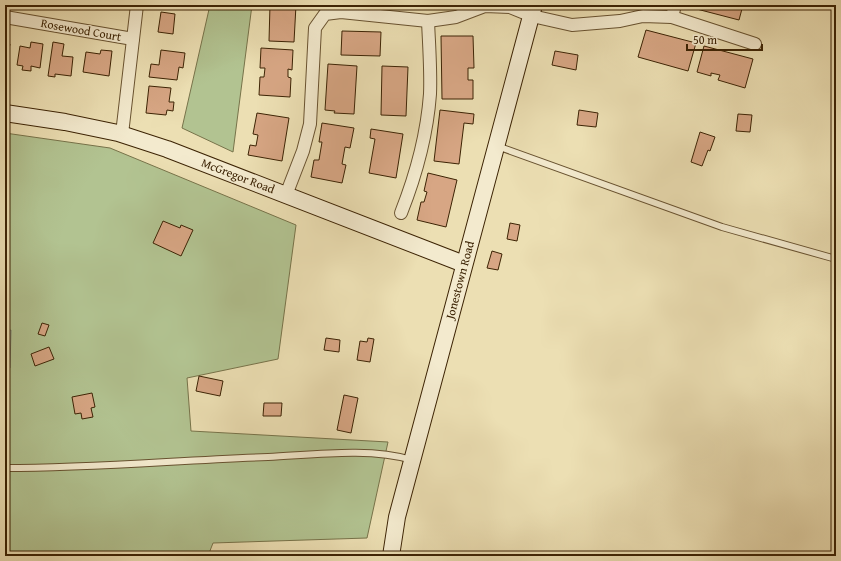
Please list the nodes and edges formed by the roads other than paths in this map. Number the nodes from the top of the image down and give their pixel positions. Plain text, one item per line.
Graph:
1 (137, 5) edge
2 (675, 5) edge
3 (533, 10) edge
4 (5, 17) edge
5 (672, 17) junction
6 (428, 21) junction
7 (133, 39) junction
8 (755, 44) dead end
9 (5, 113) edge
10 (122, 134) junction
11 (497, 146) junction
12 (286, 195) junction
13 (401, 213) dead end
14 (836, 259) edge
15 (464, 264) junction
16 (412, 460) junction
17 (5, 468) edge
18 (391, 556) edge

1 - 7 street
2 - 5 street
3 - 5 street
3 - 6 street
3 - 11 main road, Jonestown Road
4 - 7 street, Rosewood Court
5 - 8 street
6 - 12 street
6 - 13 street
7 - 10 street
9 - 10 main road, McGregor Road
10 - 12 main road, McGregor Road
11 - 14 lane
11 - 15 main road, Jonestown Road
12 - 15 main road, McGregor Road
15 - 16 main road, Jonestown Road
16 - 17 lane
16 - 18 main road, Jonestown Road

